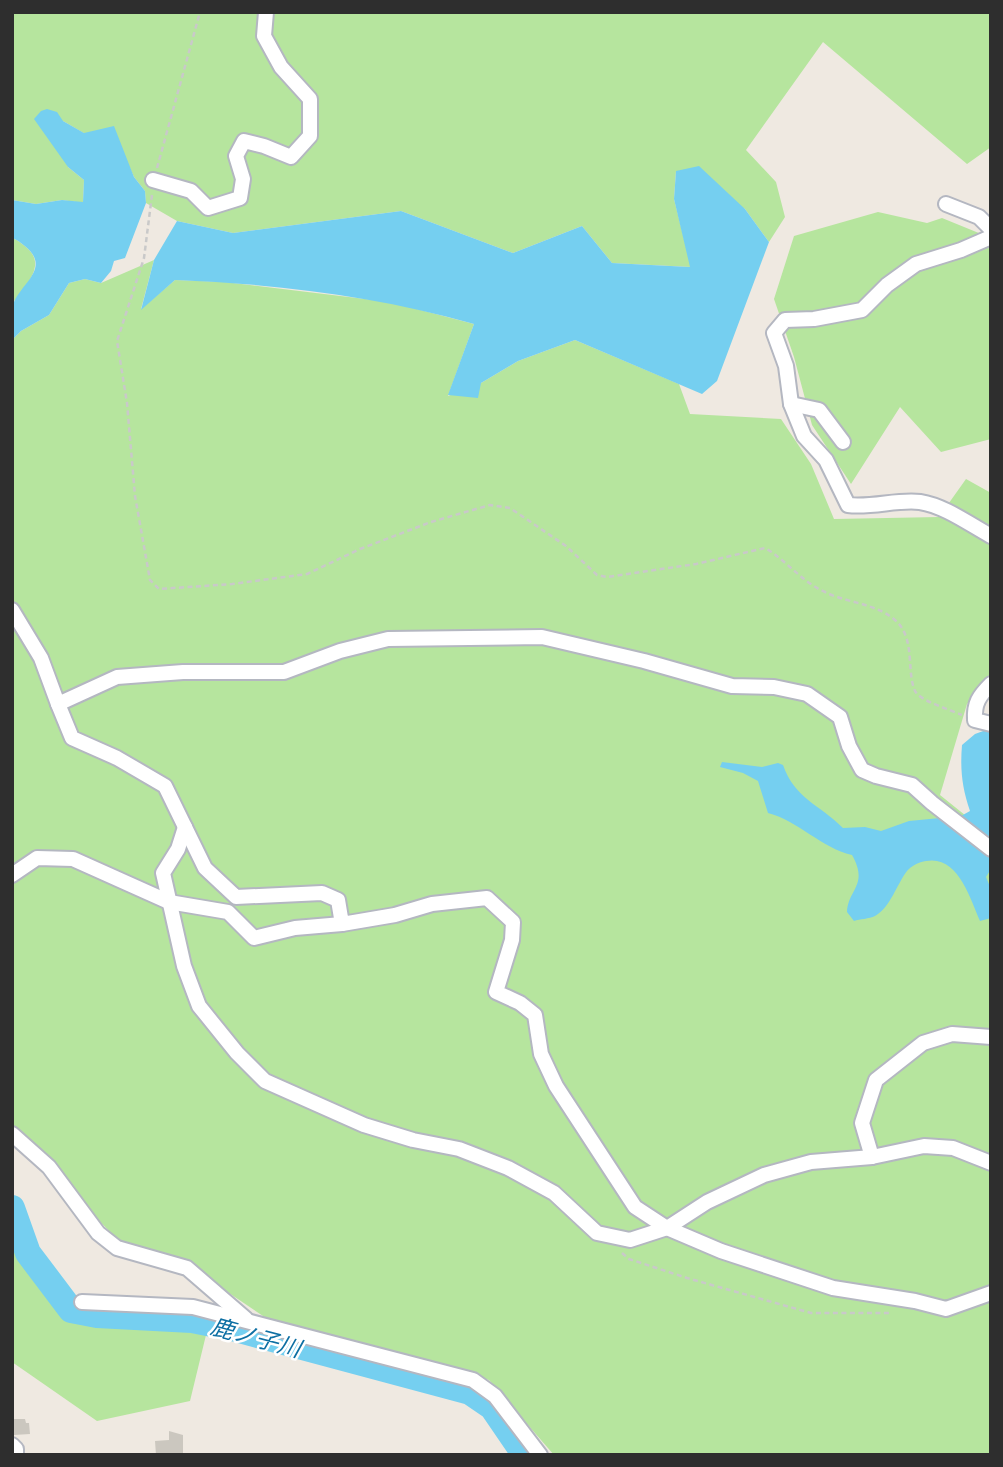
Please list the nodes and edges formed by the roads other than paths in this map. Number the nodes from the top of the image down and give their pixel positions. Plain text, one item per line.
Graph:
1 (266, 12) edge
2 (153, 180) road end
3 (946, 204) dead end
4 (991, 229) edge
5 (991, 237) edge
6 (791, 404) junction
7 (843, 442) dead end
8 (991, 536) edge
9 (12, 610) edge
10 (19, 633) edge
11 (991, 684) edge
12 (58, 704) junction
13 (991, 724) edge
14 (185, 827) junction
15 (991, 849) edge
16 (12, 875) edge
17 (169, 902) junction
18 (342, 924) junction
19 (991, 1037) edge
20 (12, 1134) edge
21 (872, 1157) junction
22 (991, 1163) edge
23 (667, 1228) junction
24 (991, 1293) edge
25 (82, 1302) dead end
26 (250, 1322) junction
27 (12, 1445) edge
28 (16, 1455) edge
29 (540, 1455) edge

1 - 2 street
3 - 4 street
5 - 6 street
6 - 7 street
6 - 8 street
9 - 10 street
10 - 12 street
11 - 13 street
12 - 14 street
12 - 15 street
14 - 17 street
14 - 18 street
16 - 17 street
17 - 18 street
17 - 23 street
18 - 23 street
19 - 21 street
20 - 26 street
21 - 22 street
21 - 23 street
23 - 24 street
25 - 26 street
26 - 29 street
27 - 28 street

